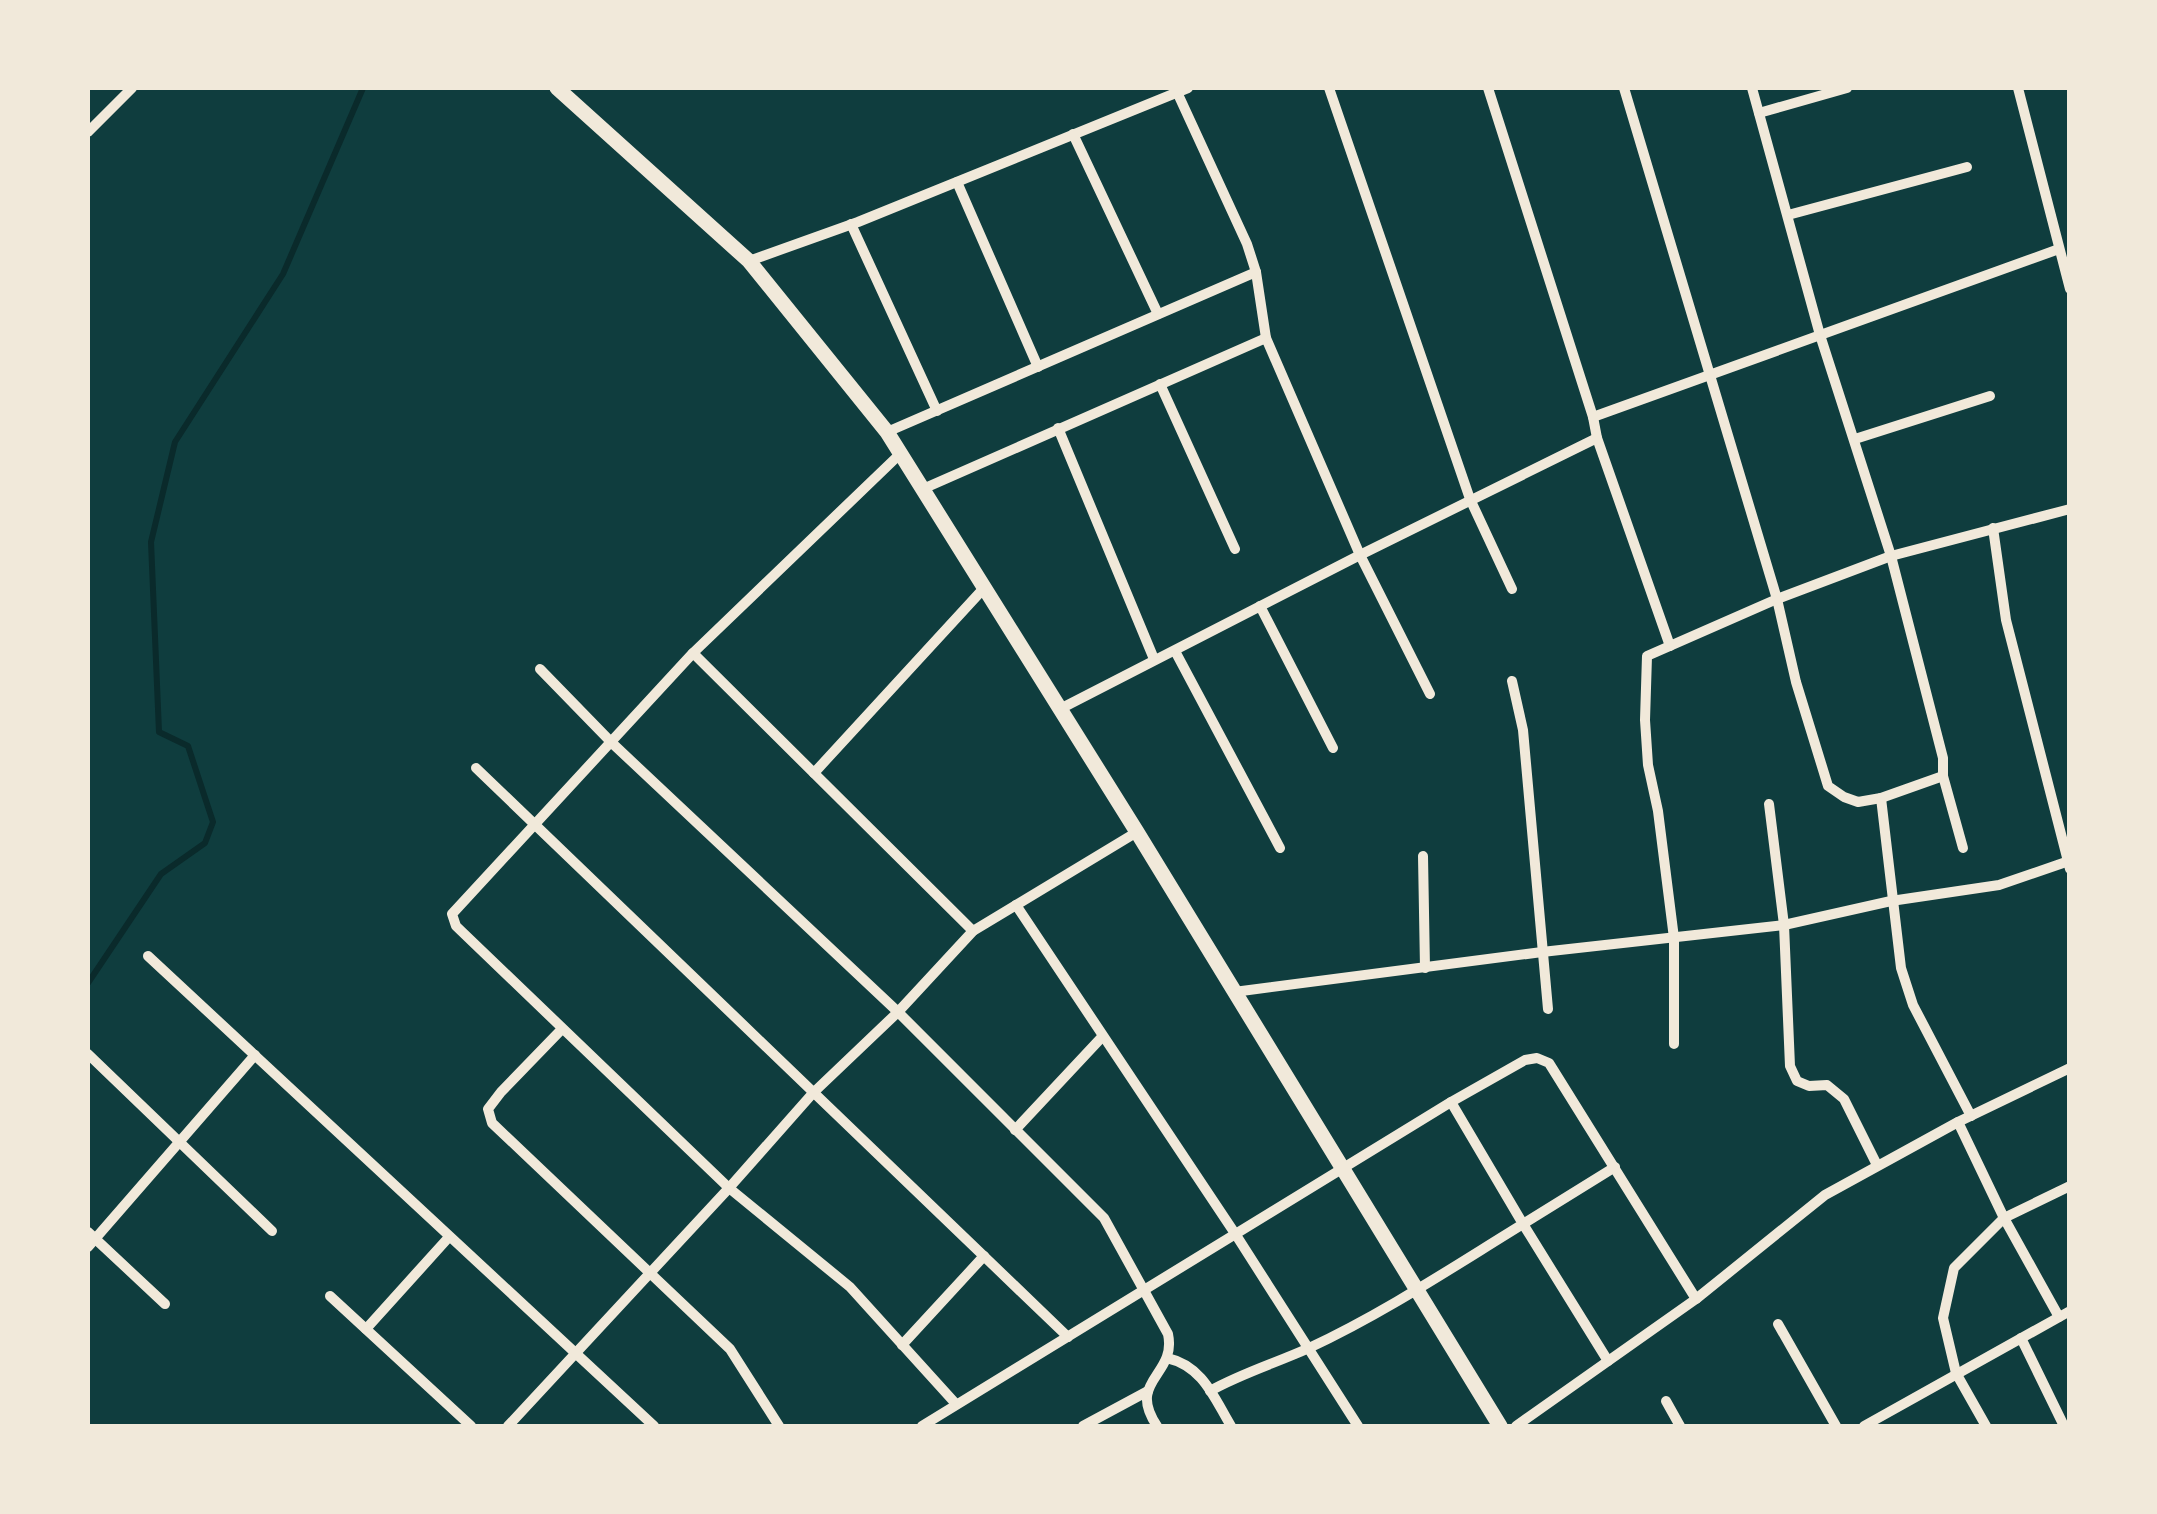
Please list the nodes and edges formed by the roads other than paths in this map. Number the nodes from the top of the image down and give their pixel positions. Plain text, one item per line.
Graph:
1 (132, 88) edge
2 (557, 88) edge
3 (1329, 88) edge
4 (1488, 88) edge
5 (1624, 88) edge
6 (1752, 88) edge
7 (1846, 88) edge
8 (2018, 88) edge
9 (1182, 89) edge
10 (1759, 113) junction
11 (88, 132) edge
12 (1073, 134) junction
13 (1968, 166) dead end
14 (957, 182) junction
15 (1788, 215) junction
16 (851, 224) junction
17 (2059, 249) junction
18 (748, 261) junction
19 (1256, 272) junction
20 (2070, 289) edge
21 (1158, 314) junction
22 (1820, 336) junction
23 (1266, 338) junction
24 (1038, 366) junction
25 (1710, 376) junction
26 (1160, 384) junction
27 (1990, 396) dead end
28 (937, 411) junction
29 (1593, 418) junction
30 (1058, 428) junction
31 (887, 432) junction
32 (1597, 438) junction
33 (1855, 438) junction
34 (901, 453) junction
35 (924, 488) junction
36 (1470, 499) junction
37 (2070, 510) edge
38 (1994, 528) junction
39 (1235, 549) dead end
40 (1360, 554) junction
41 (1890, 556) junction
42 (985, 588) junction
43 (1512, 589) dead end
44 (1778, 599) junction
45 (1260, 606) junction
46 (1670, 646) junction
47 (1175, 651) junction
48 (693, 653) junction
49 (1154, 659) junction
50 (540, 668) dead end
51 (1512, 681) dead end
52 (1430, 694) dead end
53 (1060, 710) junction
54 (612, 743) junction
55 (1333, 748) dead end
56 (476, 768) dead end
57 (814, 774) junction
58 (1943, 776) junction
59 (1881, 798) junction
60 (1769, 804) dead end
61 (536, 825) junction
62 (1137, 832) junction
63 (1280, 848) dead end
64 (1963, 848) dead end
65 (1423, 856) dead end
66 (2068, 865) edge
67 (1891, 901) junction
68 (1016, 906) junction
69 (1784, 925) junction
70 (973, 931) junction
71 (1674, 938) junction
72 (1542, 952) junction
73 (148, 956) dead end
74 (1425, 968) junction
75 (1234, 992) junction
76 (1548, 1009) dead end
77 (898, 1012) junction
78 (561, 1030) junction
79 (1102, 1036) junction
80 (1674, 1044) dead end
81 (88, 1054) edge
82 (255, 1055) junction
83 (2070, 1068) edge
84 (813, 1093) junction
85 (1451, 1102) junction
86 (1971, 1116) junction
87 (1958, 1122) junction
88 (1015, 1130) junction
89 (179, 1140) junction
90 (1877, 1165) junction
91 (1615, 1167) junction
92 (1343, 1170) junction
93 (2070, 1186) edge
94 (729, 1188) junction
95 (2004, 1218) junction
96 (1523, 1224) junction
97 (272, 1231) dead end
98 (1236, 1235) junction
99 (449, 1238) junction
100 (90, 1239) edge
101 (984, 1256) junction
102 (648, 1274) junction
103 (1146, 1289) junction
104 (1416, 1291) junction
105 (330, 1296) dead end
106 (1696, 1300) junction
107 (165, 1304) dead end
108 (2064, 1314) edge
109 (1778, 1324) dead end
110 (366, 1329) junction
111 (1068, 1336) junction
112 (2021, 1338) junction
113 (902, 1345) junction
114 (1308, 1348) junction
115 (574, 1355) junction
116 (1167, 1358) junction
117 (1608, 1361) junction
118 (1956, 1373) junction
119 (1148, 1391) junction
120 (1210, 1391) junction
121 (1666, 1401) dead end
122 (956, 1404) junction
123 (471, 1426) edge
124 (508, 1426) edge
125 (654, 1426) edge
126 (779, 1426) edge
127 (922, 1426) edge
128 (1084, 1426) edge
129 (1158, 1426) edge
130 (1232, 1426) edge
131 (1358, 1426) edge
132 (1500, 1426) edge
133 (1516, 1426) edge
134 (1680, 1426) edge
135 (1836, 1426) edge
136 (1864, 1426) edge
137 (1986, 1426) edge
138 (2064, 1426) edge

1 - 11 street
2 - 18 street
3 - 36 street
4 - 29 street
5 - 25 street
6 - 10 street
7 - 10 street
8 - 17 street
9 - 12 street
9 - 19 street
10 - 15 street
12 - 14 street
12 - 21 street
13 - 15 street
14 - 16 street
14 - 24 street
15 - 22 street
16 - 18 street
16 - 28 street
17 - 20 street
17 - 22 street
18 - 31 street
19 - 21 street
19 - 23 street
21 - 24 street
22 - 25 street
22 - 33 street
23 - 26 street
23 - 40 street
24 - 28 street
25 - 29 street
25 - 44 street
26 - 30 street
26 - 39 street
27 - 33 street
28 - 31 street
29 - 32 street
30 - 35 street
30 - 49 street
31 - 34 street
32 - 36 street
32 - 46 street
33 - 41 street
34 - 35 street
34 - 48 street
35 - 42 street
36 - 40 street
36 - 43 street
37 - 38 street
38 - 41 street
38 - 66 street
40 - 45 street
40 - 52 street
41 - 44 street
41 - 58 street
42 - 53 street
42 - 57 street
44 - 46 street
44 - 59 street
45 - 47 street
45 - 55 street
46 - 71 street
47 - 49 street
47 - 63 street
48 - 54 street
48 - 57 street
49 - 53 street
50 - 54 street
51 - 72 street
53 - 62 street
54 - 61 street
54 - 77 street
56 - 61 street
57 - 70 street
58 - 59 street
58 - 64 street
59 - 67 street
60 - 69 street
61 - 78 street
61 - 84 street
62 - 68 street
62 - 75 street
65 - 74 street
66 - 67 street
67 - 69 street
67 - 86 street
68 - 70 street
68 - 79 street
69 - 71 street
69 - 90 street
70 - 77 street
71 - 72 street
71 - 80 street
72 - 74 street
72 - 76 street
73 - 82 street
74 - 75 street
75 - 92 street
77 - 84 street
77 - 88 street
78 - 94 street
78 - 102 street
79 - 88 street
79 - 98 street
81 - 89 street
82 - 89 street
82 - 99 street
83 - 86 street
84 - 94 street
84 - 101 street
85 - 91 street
85 - 92 street
85 - 96 street
86 - 87 street
87 - 90 street
87 - 95 street
88 - 103 street
89 - 97 street
89 - 100 street
90 - 106 street
91 - 96 street
91 - 106 street
92 - 98 street
92 - 104 street
93 - 95 street
94 - 102 street
94 - 113 street
95 - 108 street
95 - 118 street
96 - 104 street
96 - 117 street
98 - 103 street
98 - 114 street
99 - 110 street
99 - 115 street
100 - 107 street
101 - 111 street
101 - 113 street
102 - 115 street
102 - 126 street
103 - 111 street
103 - 116 street
104 - 114 street
104 - 132 street
105 - 110 street
106 - 117 street
108 - 112 street
109 - 135 street
110 - 123 street
111 - 122 street
112 - 118 street
112 - 138 street
113 - 122 street
114 - 120 street
114 - 131 street
115 - 124 street
115 - 125 street
116 - 119 street
116 - 120 street
117 - 133 street
118 - 136 street
118 - 137 street
119 - 128 street
119 - 129 street
120 - 130 street
121 - 134 street
122 - 127 street

